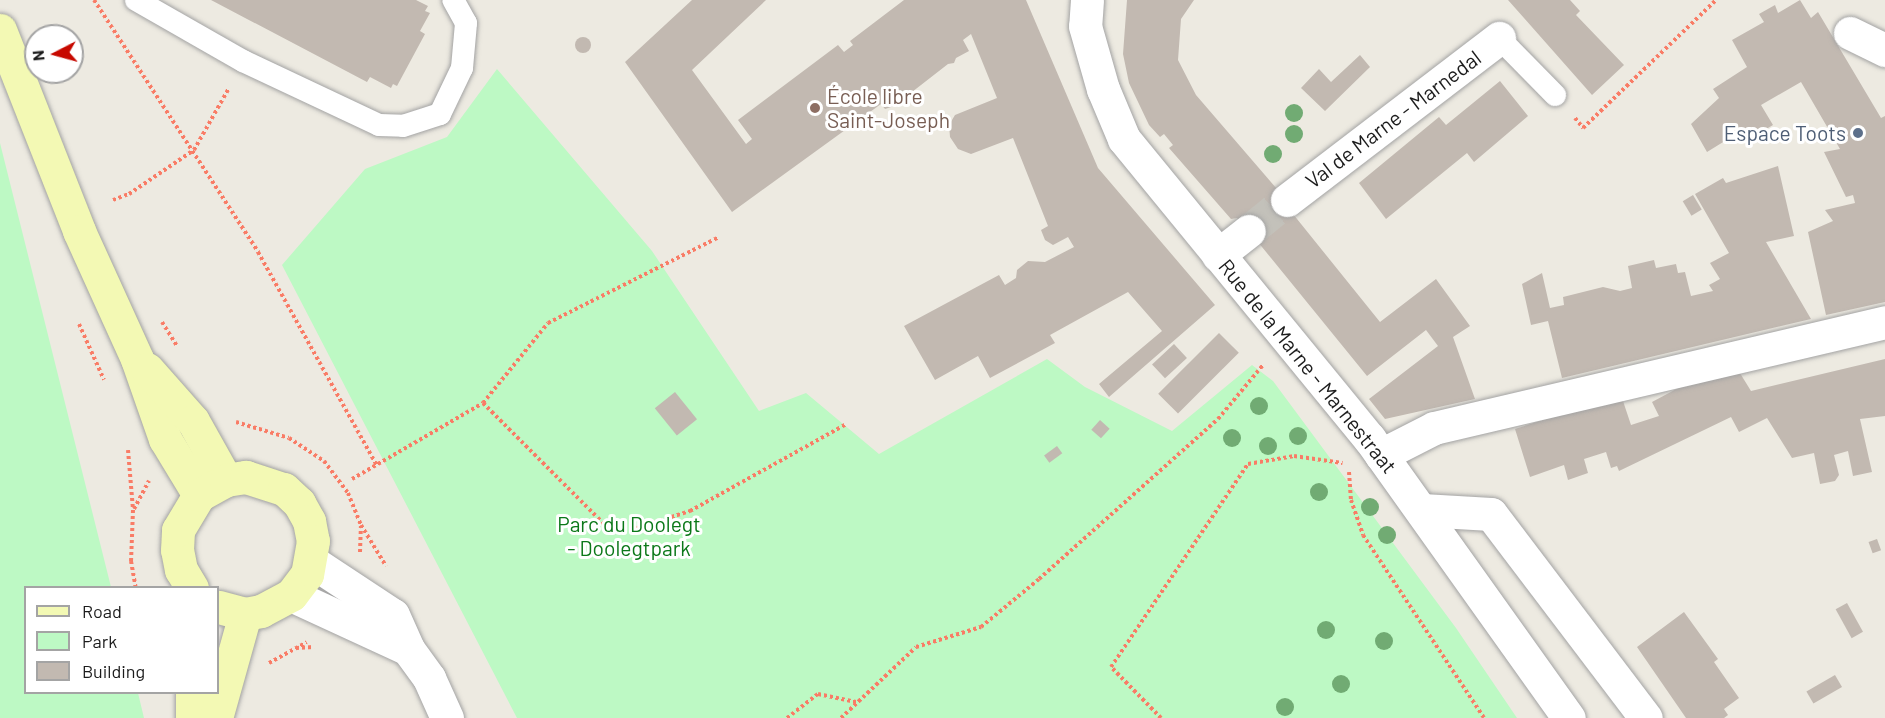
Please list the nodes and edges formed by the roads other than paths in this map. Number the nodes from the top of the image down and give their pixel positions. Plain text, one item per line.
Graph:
1 (136, 0) edge
2 (453, 0) edge
3 (1087, 0) edge
4 (0, 30) edge
5 (1850, 33) dead end
6 (1500, 38) joint
7 (1885, 50) edge
8 (1555, 95) road end
9 (1287, 200) tunnel mouth
10 (1249, 231) tunnel mouth
11 (1218, 255) junction
12 (1885, 322) edge
13 (1381, 455) junction
14 (212, 487) junction
15 (1422, 510) junction
16 (311, 561) junction
17 (191, 586) edge
18 (291, 595) junction
19 (231, 610) edge
20 (408, 649) junction
21 (192, 694) edge
22 (192, 718) edge
23 (216, 718) edge
24 (447, 718) edge
25 (1569, 718) edge
26 (1646, 718) edge

1 - 2 lane
3 - 11 street, Rue de la Marne - Marnestraat
4 - 14 main road
5 - 7 street
6 - 8 lane
6 - 9 street, Val de Marne - Marnedal
10 - 11 street
11 - 13 street, Rue de la Marne - Marnestraat
12 - 13 street
13 - 15 street, Rue de la Marne - Marnestraat
14 - 16 main road
14 - 17 main road
15 - 25 street, Rue de la Marne - Marnestraat
15 - 26 street
16 - 18 main road
16 - 20 street
18 - 19 main road
18 - 20 street
19 - 23 main road
20 - 24 street
21 - 22 main road

